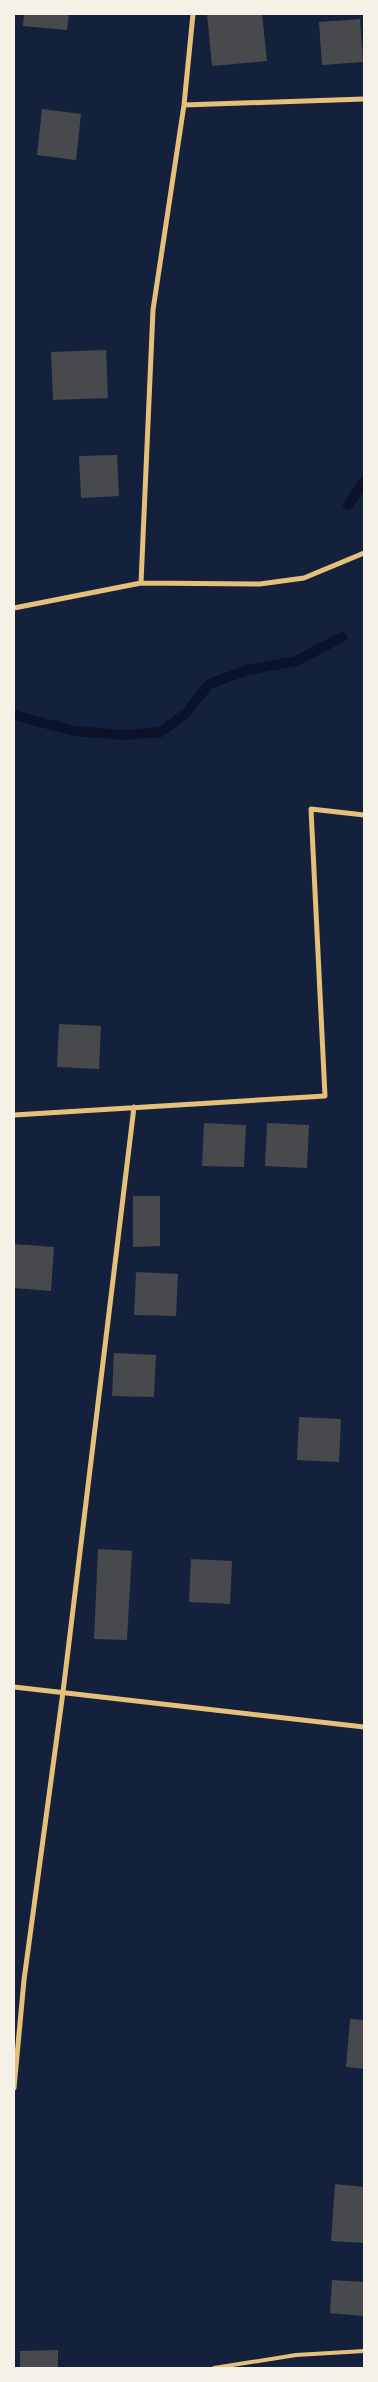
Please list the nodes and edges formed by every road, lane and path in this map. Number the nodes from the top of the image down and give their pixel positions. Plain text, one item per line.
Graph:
1 (193, 14) edge
2 (364, 99) edge
3 (184, 105) junction
4 (364, 553) edge
5 (141, 583) junction
6 (14, 608) edge
7 (364, 815) edge
8 (134, 1107) junction
9 (14, 1115) edge
10 (14, 1687) edge
11 (64, 1692) junction
12 (364, 1727) edge
13 (14, 2088) edge
14 (364, 2351) edge
15 (214, 2368) edge

1 - 3 street
2 - 3 street
3 - 5 street
4 - 5 street
5 - 6 street
7 - 8 street
8 - 9 street
8 - 11 street
10 - 11 street
11 - 12 street
11 - 13 street
14 - 15 lane

